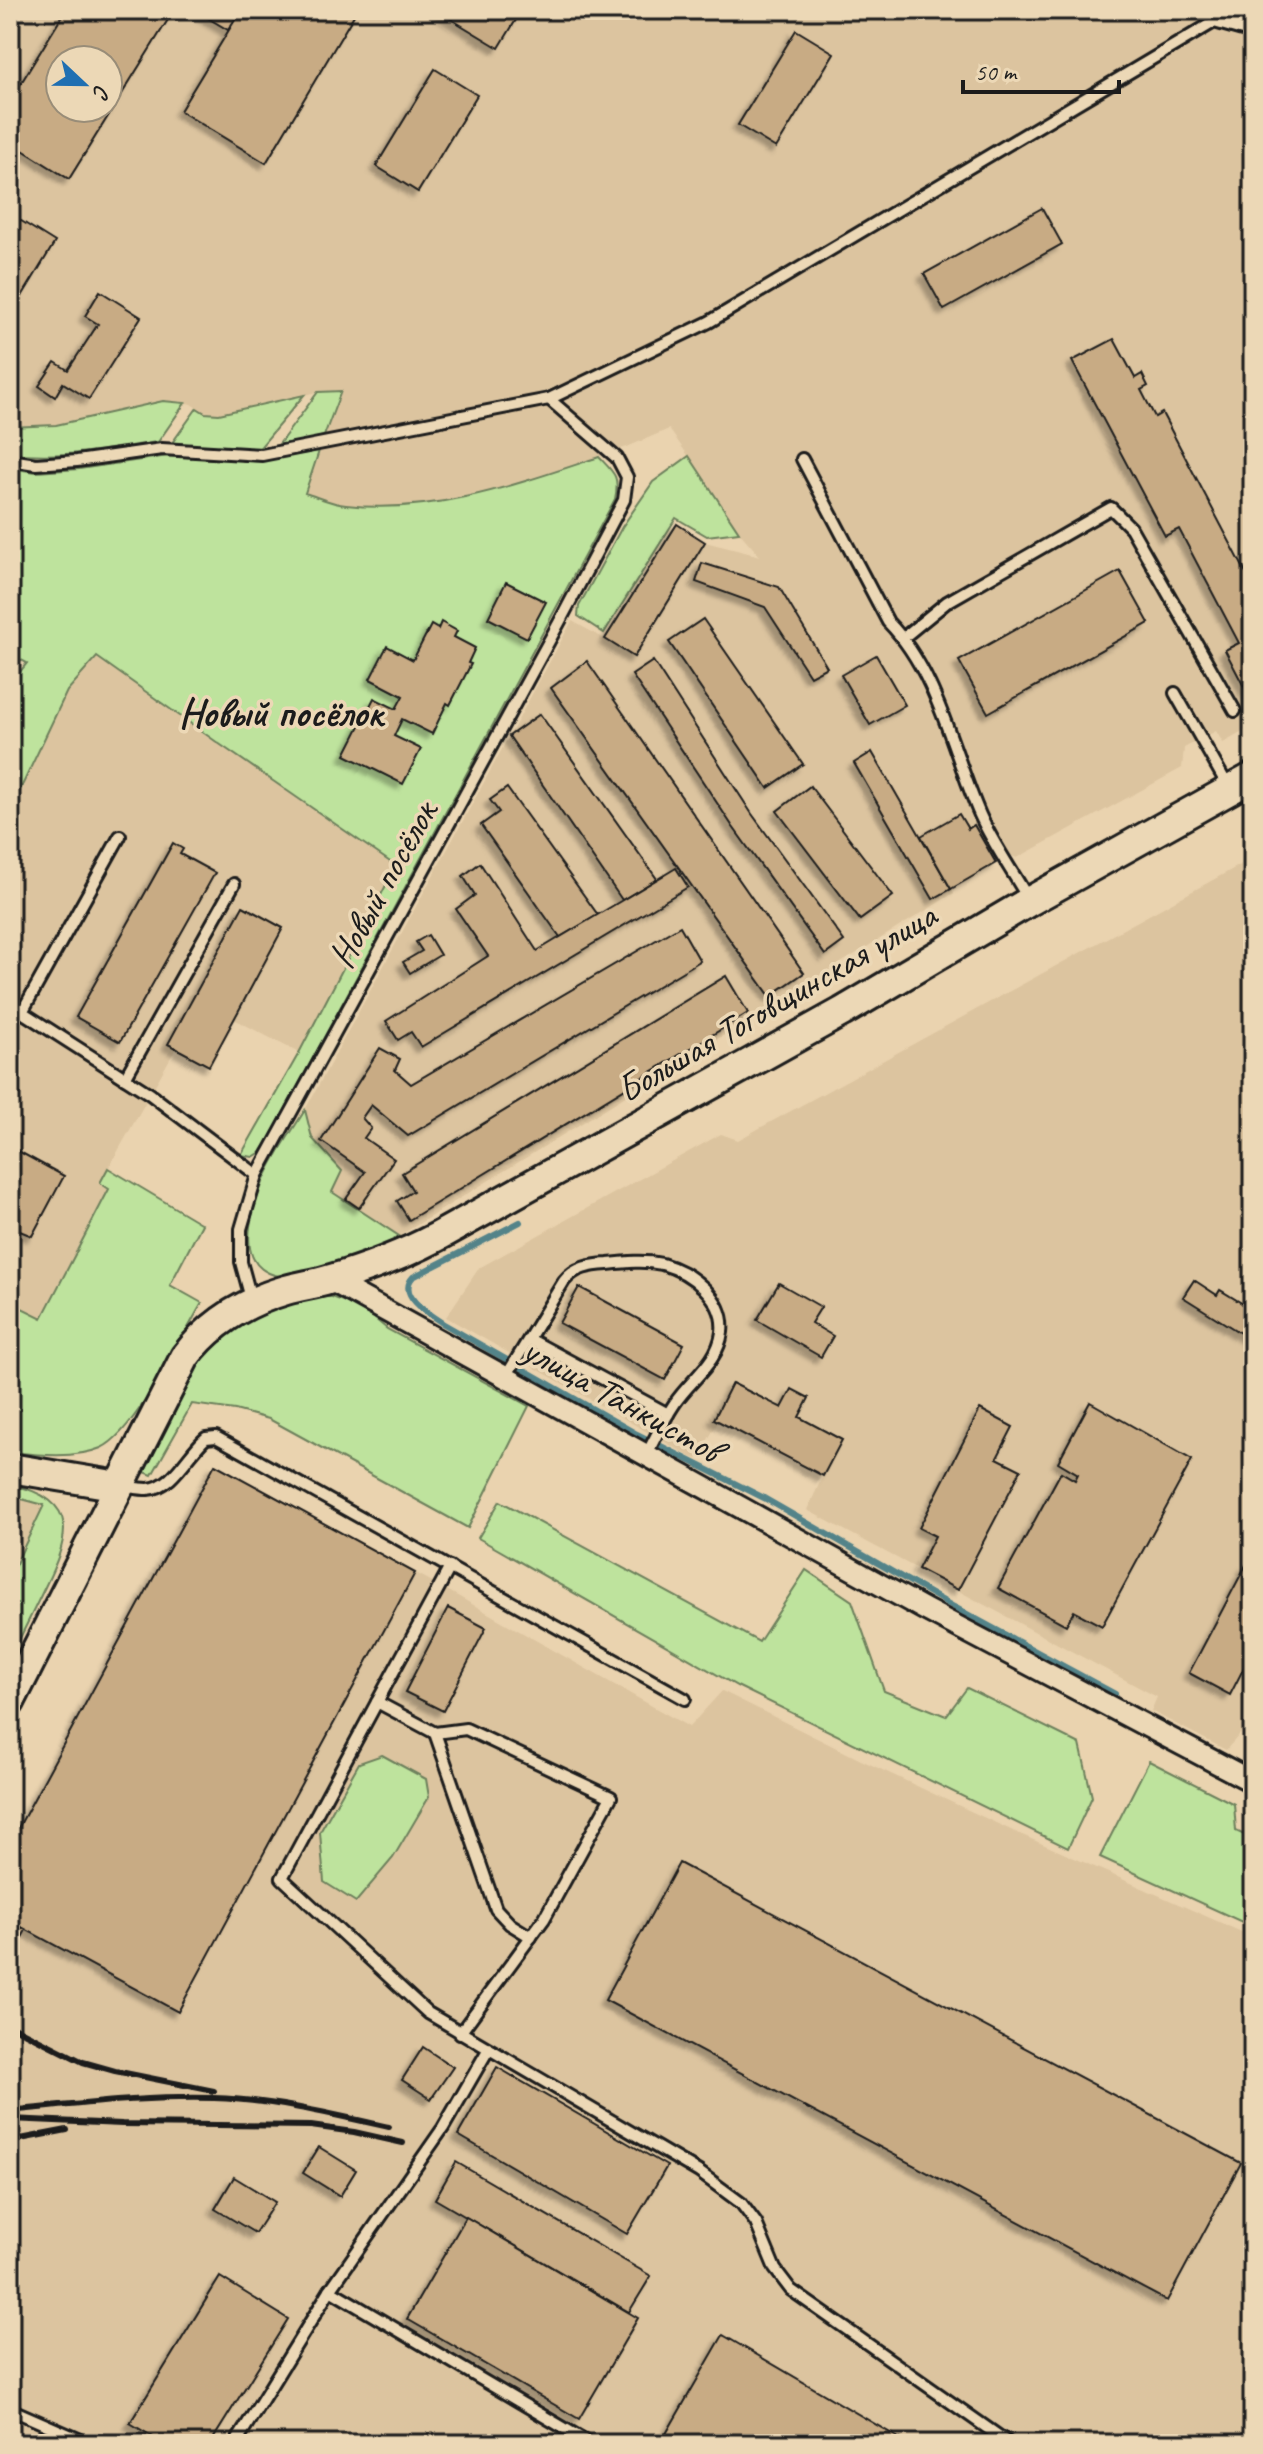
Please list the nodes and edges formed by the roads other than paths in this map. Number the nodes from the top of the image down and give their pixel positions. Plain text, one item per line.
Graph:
1 (1234, 10) edge
2 (1214, 22) junction
3 (1253, 33) edge
4 (549, 399) junction
5 (802, 459) dead end
6 (10, 460) edge
7 (903, 638) junction
8 (1175, 693) dead end
9 (1235, 711) dead end
10 (1241, 783) edge
11 (120, 836) dead end
12 (234, 884) dead end
13 (1030, 901) junction
14 (125, 1078) junction
15 (257, 1175) junction
16 (330, 1280) junction
17 (252, 1303) junction
18 (529, 1339) junction
19 (505, 1378) junction
20 (668, 1414) junction
21 (646, 1456) junction
22 (10, 1468) edge
23 (119, 1486) junction
24 (450, 1567) junction
25 (685, 1699) dead end
26 (10, 1702) edge
27 (377, 1702) junction
28 (435, 1733) junction
29 (1253, 1782) edge
30 (531, 1937) junction
31 (460, 2033) junction
32 (488, 2050) junction
33 (330, 2290) junction
34 (10, 2409) edge
35 (90, 2444) edge
36 (235, 2444) edge
37 (591, 2444) edge
38 (1010, 2444) edge

1 - 2 lane
2 - 3 lane
2 - 4 lane
4 - 6 lane
4 - 15 lane, Новый посёлок
5 - 7 lane
7 - 9 lane
7 - 13 lane
8 - 10 lane
10 - 13 street, Большая Тоговщинская улица
11 - 14 lane
12 - 14 lane
13 - 16 street, Большая Тоговщинская улица
14 - 15 lane
15 - 17 lane, Новый посёлок
16 - 17 street
16 - 19 street, улица Танкистов
17 - 23 street
18 - 19 lane
18 - 20 lane
18 - 20 lane
19 - 21 street, улица Танкистов
20 - 21 lane
21 - 29 street, улица Танкистов
22 - 23 street
23 - 24 lane
23 - 26 street
24 - 25 lane
24 - 27 lane
27 - 28 lane
27 - 31 lane
28 - 30 lane
28 - 30 lane
30 - 31 lane
31 - 32 lane
32 - 33 lane
32 - 38 lane
33 - 36 lane
33 - 37 lane
34 - 35 lane

